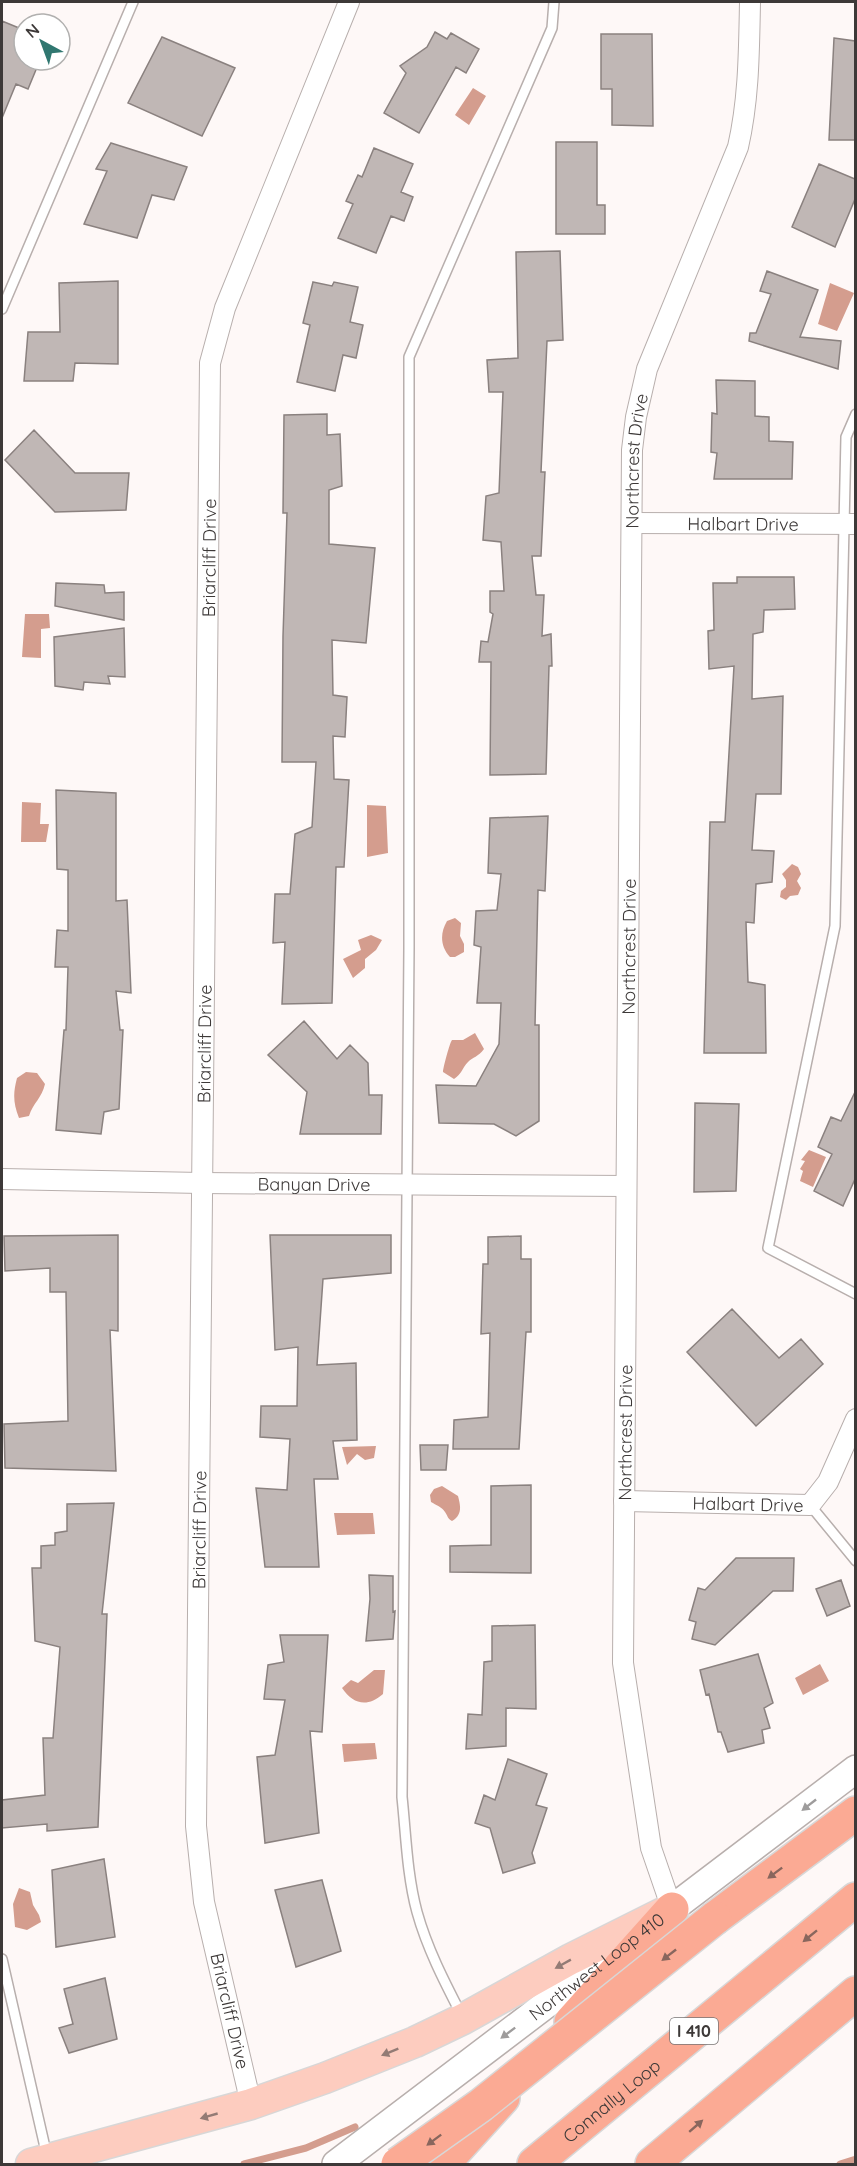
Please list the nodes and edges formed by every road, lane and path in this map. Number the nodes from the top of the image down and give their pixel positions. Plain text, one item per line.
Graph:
1 (133, 2) edge
2 (349, 2) edge
3 (554, 2) edge
4 (750, 2) edge
5 (2, 309) edge
6 (855, 414) edge
7 (632, 523) junction
8 (850, 524) edge
9 (2, 1179) edge
10 (201, 1183) junction
11 (408, 1184) junction
12 (626, 1186) junction
13 (855, 1294) edge
14 (855, 1419) edge
15 (624, 1501) junction
16 (810, 1505) junction
17 (855, 1561) edge
18 (855, 1769) edge
19 (855, 1813) edge
20 (855, 1899) edge
21 (672, 1909) junction
22 (2, 1959) edge
23 (855, 1993) edge
24 (463, 2019) junction
25 (251, 2104) junction
26 (40, 2163) edge
27 (336, 2164) edge
28 (398, 2164) edge
29 (443, 2164) edge
30 (534, 2164) edge
31 (652, 2164) edge

1 - 5 lane
2 - 10 street, Briarcliff Drive
3 - 11 lane
4 - 7 street, Northcrest Drive
6 - 8 lane
7 - 8 street, Halbart Drive
7 - 12 street, Northcrest Drive
8 - 13 lane
9 - 10 street, Banyan Drive
10 - 11 street, Banyan Drive
10 - 25 street, Briarcliff Drive
11 - 12 street, Banyan Drive
11 - 24 lane
12 - 15 street, Northcrest Drive
14 - 16 street, Halbart Drive
15 - 16 street, Halbart Drive
15 - 21 street, Northcrest Drive
16 - 17 lane
18 -> 21 main road, Northwest Loop 410
19 -> 28 highway, bridge
20 -> 30 highway, Connally Loop / I 410
21 -> 24 main road
21 -> 27 main road, Northwest Loop 410
21 - 29 highway
22 - 26 lane
31 -> 23 highway
24 -> 25 main road
25 -> 26 main road

